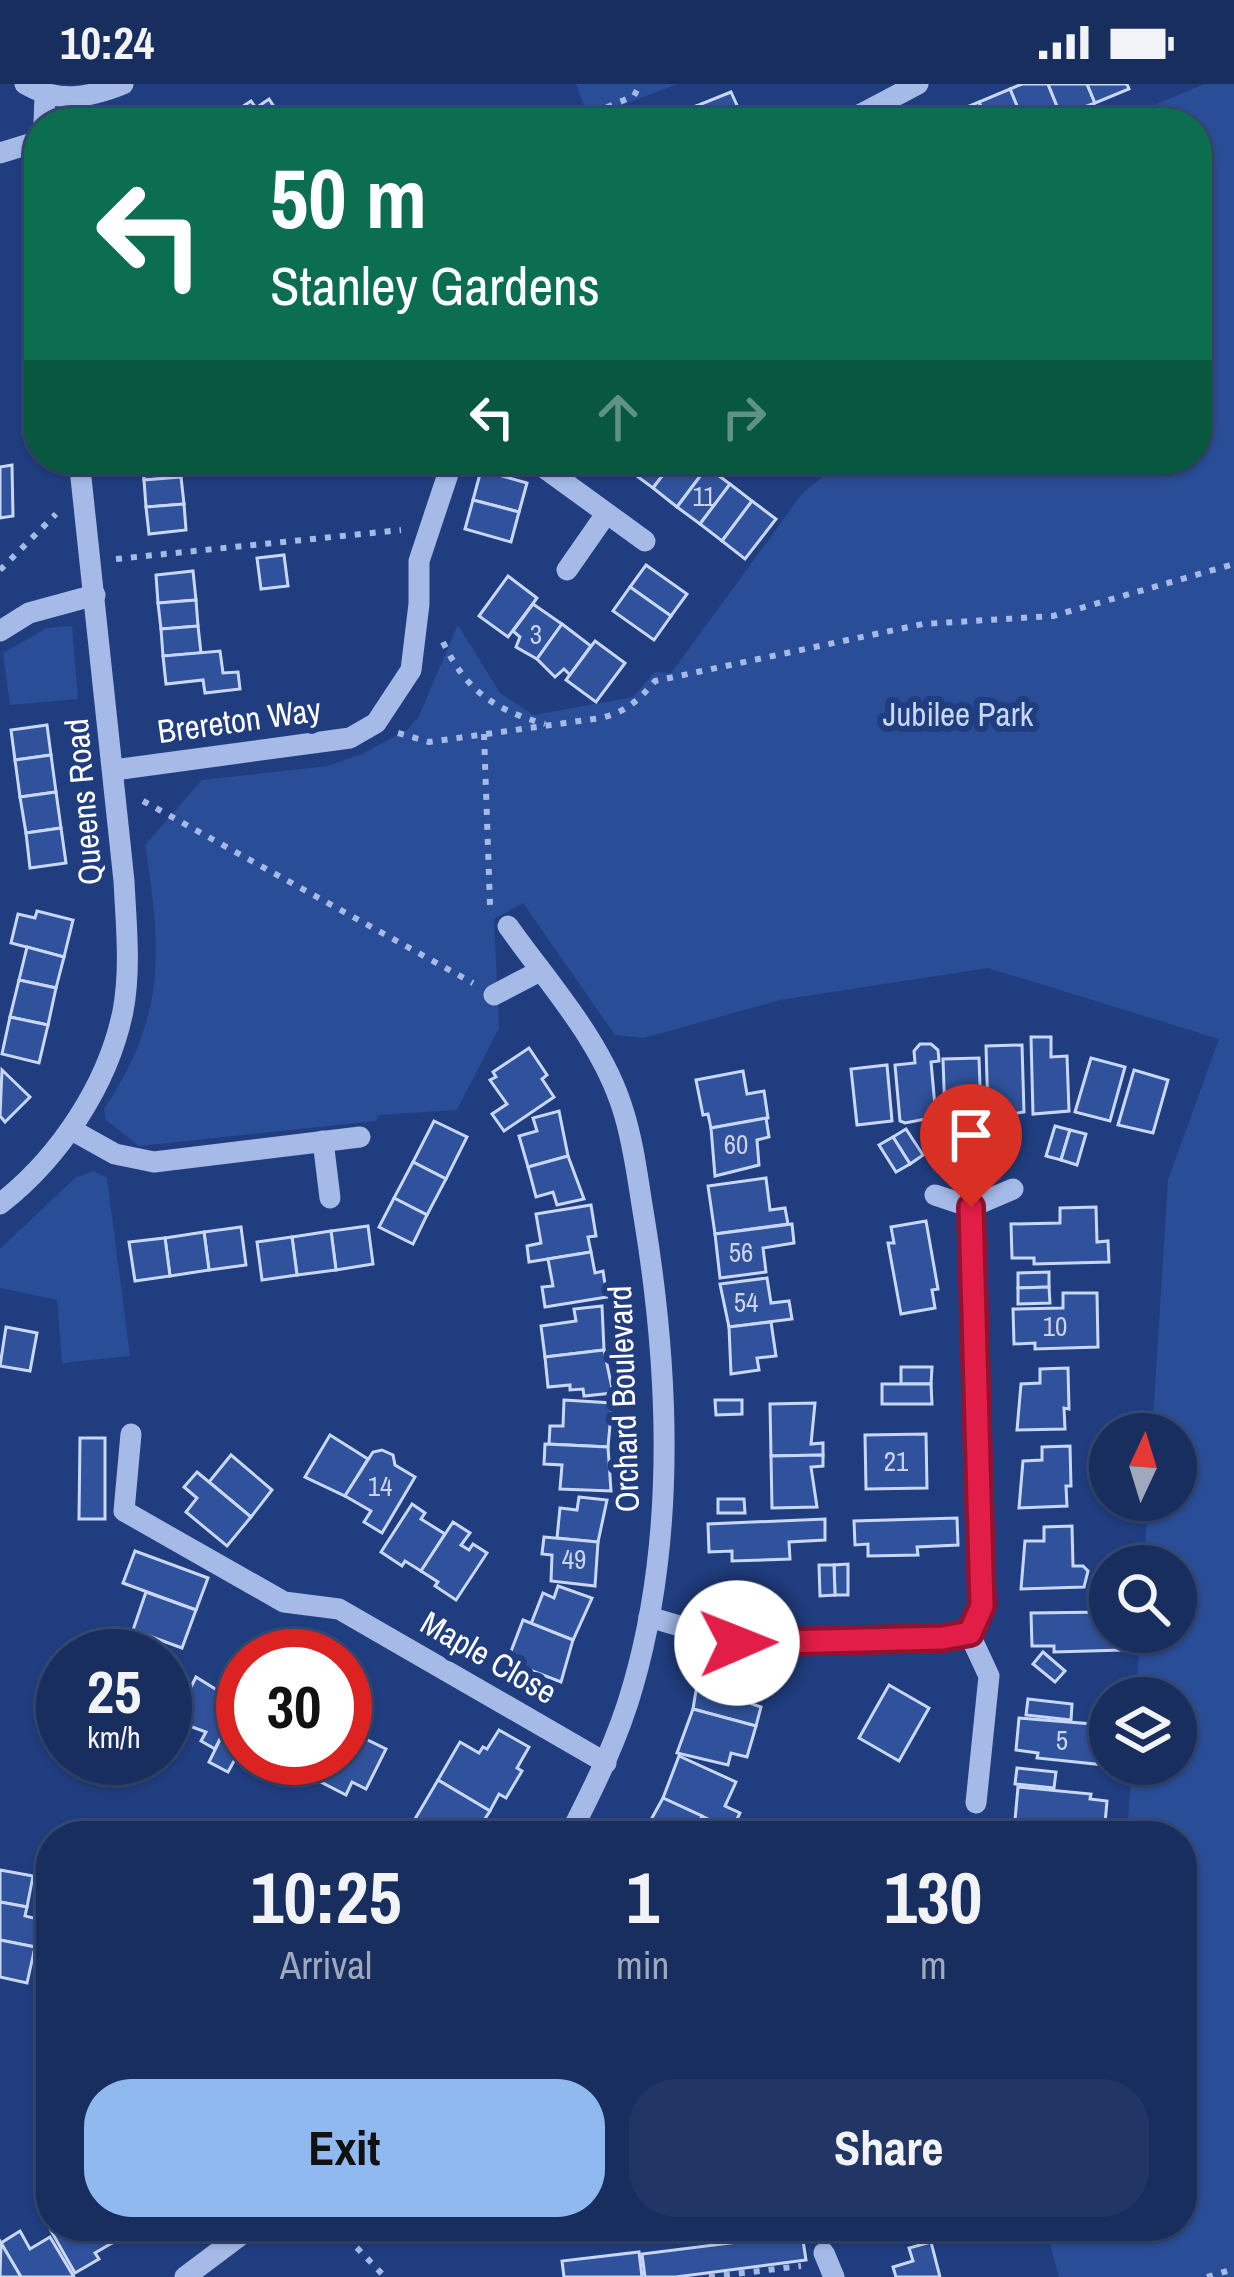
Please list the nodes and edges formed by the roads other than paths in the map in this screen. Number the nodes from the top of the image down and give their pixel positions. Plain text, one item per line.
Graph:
1 (123, 84) edge
2 (918, 84) edge
3 (35, 90) edge
4 (872, 108) edge
5 (81, 474) edge
6 (449, 474) edge
7 (552, 474) edge
8 (606, 514) junction
9 (645, 541) dead end
10 (567, 570) dead end
11 (95, 595) junction
12 (0, 631) edge
13 (114, 777) junction
14 (499, 919) road end
15 (540, 971) junction
16 (494, 995) road end
17 (72, 1130) junction
18 (360, 1137) dead end
19 (322, 1141) junction
20 (1013, 1189) dead end
21 (935, 1195) dead end
22 (331, 1198) dead end
23 (0, 1204) edge
24 (971, 1207) junction
25 (131, 1434) dead end
26 (650, 1617) junction
27 (970, 1633) junction
28 (606, 1763) junction
29 (976, 1803) dead end
30 (576, 1821) edge
31 (233, 2241) edge
32 (185, 2277) edge

1 - 3 street
2 - 4 street
5 - 11 street, Queens Road
6 - 13 street, Brereton Way
7 - 8 street
8 - 9 street
8 - 10 street
11 - 12 street
11 - 13 street, Queens Road
13 - 17 street, Queens Road
14 - 15 street, Orchard Boulevard
15 - 16 street
15 - 26 street, Orchard Boulevard
17 - 19 street
17 - 23 street, Queens Road
18 - 19 street
19 - 22 street
20 - 24 street
21 - 24 street
24 - 27 street
25 - 28 street, Maple Close
26 - 27 street
26 - 28 street, Orchard Boulevard
27 - 29 street
28 - 30 street, Orchard Boulevard
31 - 32 street

